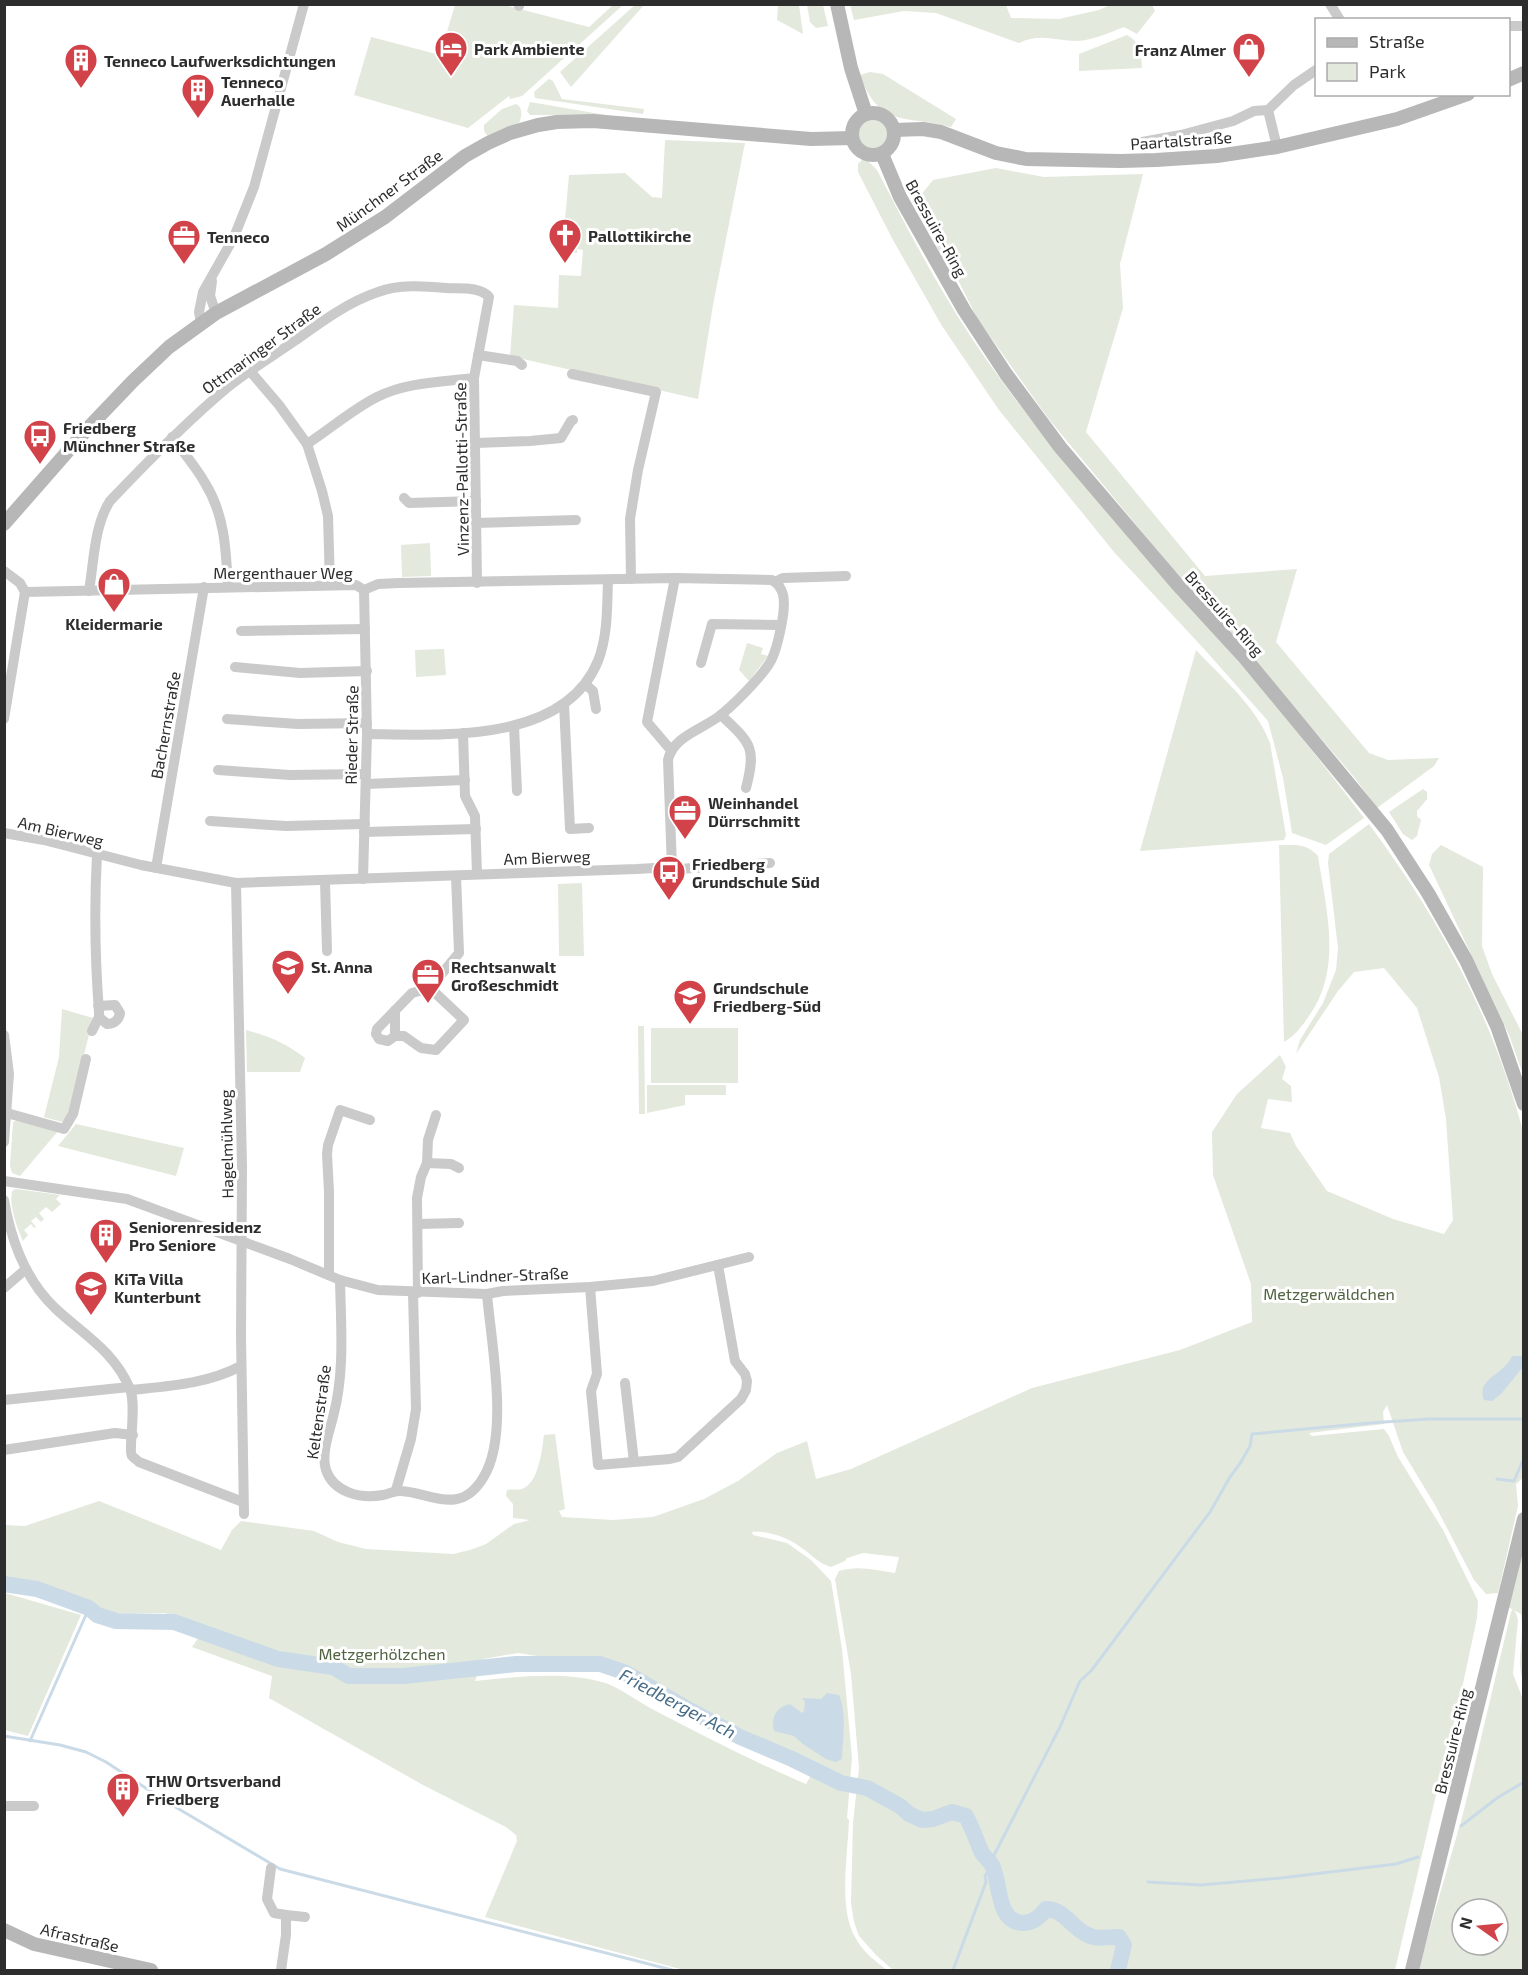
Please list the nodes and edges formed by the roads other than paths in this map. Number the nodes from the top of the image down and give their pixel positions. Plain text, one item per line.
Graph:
1 (304, 4) edge
2 (837, 4) edge
3 (1330, 4) edge
4 (1339, 18) edge
5 (1315, 71) edge
6 (1524, 73) edge
7 (1510, 80) edge
8 (1462, 96) edge
9 (1268, 110) junction
10 (866, 114) junction
11 (894, 130) junction
12 (852, 138) junction
13 (1142, 142) dead end
14 (1277, 147) junction
15 (882, 154) junction
16 (212, 279) junction
17 (484, 293) joint
18 (216, 313) junction
19 (201, 322) junction
20 (478, 355) junction
21 (522, 365) dead end
22 (250, 371) junction
23 (572, 374) dead end
24 (474, 378) junction
25 (573, 420) dead end
26 (172, 437) junction
27 (475, 442) junction
28 (307, 444) junction
29 (404, 498) dead end
30 (476, 501) junction
31 (576, 520) dead end
32 (476, 523) junction
33 (4, 524) edge
34 (4, 571) edge
35 (846, 576) dead end
36 (675, 578) junction
37 (631, 579) junction
38 (608, 580) junction
39 (773, 581) junction
40 (477, 583) junction
41 (330, 585) junction
42 (204, 587) junction
43 (228, 587) junction
44 (364, 590) junction
45 (89, 591) junction
46 (25, 592) junction
47 (781, 625) junction
48 (365, 629) junction
49 (241, 631) dead end
50 (701, 663) dead end
51 (235, 667) dead end
52 (367, 670) junction
53 (585, 684) junction
54 (564, 704) junction
55 (596, 709) dead end
56 (721, 715) junction
57 (4, 719) edge
58 (227, 719) dead end
59 (514, 726) junction
60 (367, 728) junction
61 (463, 733) junction
62 (670, 749) junction
63 (218, 770) dead end
64 (366, 779) junction
65 (465, 780) junction
66 (747, 788) dead end
67 (517, 791) dead end
68 (210, 821) dead end
69 (364, 828) junction
70 (589, 828) dead end
71 (476, 830) junction
72 (4, 833) edge
73 (97, 855) junction
74 (770, 863) dead end
75 (672, 867) junction
76 (156, 868) junction
77 (477, 874) junction
78 (456, 876) junction
79 (363, 879) junction
80 (325, 881) junction
81 (236, 883) junction
82 (327, 951) dead end
83 (430, 988) junction
84 (395, 1010) junction
85 (92, 1031) dead end
86 (4, 1035) edge
87 (395, 1036) junction
88 (86, 1059) dead end
89 (1524, 1104) edge
90 (7, 1113) junction
91 (436, 1116) dead end
92 (370, 1120) dead end
93 (4, 1142) edge
94 (427, 1163) junction
95 (459, 1168) dead end
96 (4, 1181) edge
97 (4, 1200) edge
98 (459, 1223) dead end
99 (417, 1224) junction
100 (242, 1241) junction
101 (749, 1257) dead end
102 (718, 1265) junction
103 (26, 1269) junction
104 (328, 1275) junction
105 (340, 1281) junction
106 (590, 1287) junction
107 (4, 1288) edge
108 (415, 1293) junction
109 (487, 1294) junction
110 (241, 1366) junction
111 (625, 1383) dead end
112 (130, 1389) junction
113 (4, 1400) edge
114 (133, 1436) junction
115 (4, 1450) edge
116 (633, 1462) junction
117 (396, 1490) junction
118 (243, 1502) junction
119 (244, 1514) dead end
120 (1524, 1519) edge
121 (4, 1806) edge
122 (34, 1806) dead end
123 (271, 1868) dead end
124 (286, 1915) junction
125 (305, 1917) dead end
126 (4, 1929) edge
127 (151, 1971) edge
128 (281, 1971) edge
129 (1412, 1971) edge

1 - 16 street
2 - 10 main road
3 - 4 street
5 - 9 street
6 - 7 main road
8 - 14 main road, Paartalstraße
9 - 13 street
9 - 14 street
10 - 11 main road
10 - 12 main road
11 - 14 main road, Paartalstraße
11 - 15 main road
12 - 15 main road
12 - 18 main road, Münchner Straße
15 - 89 main road, Bressuire-Ring
16 - 18 street
16 - 19 street
17 - 20 street, Vinzenz-Pallotti-Straße
17 - 22 street, Ottmaringer Straße
18 - 19 main road, Münchner Straße
19 - 33 main road, Münchner Straße
20 - 21 street
20 - 24 street, Vinzenz-Pallotti-Straße
22 - 26 street, Ottmaringer Straße
22 - 28 street
23 - 37 street
24 - 27 street, Vinzenz-Pallotti-Straße
24 - 28 street
25 - 27 street
26 - 43 street
26 - 45 street, Ottmaringer Straße
27 - 30 street, Vinzenz-Pallotti-Straße
28 - 41 street
29 - 30 street
30 - 32 street, Vinzenz-Pallotti-Straße
31 - 32 street
32 - 40 street, Vinzenz-Pallotti-Straße
34 - 46 street
35 - 39 street, Mergenthauer Weg
36 - 37 street, Mergenthauer Weg
36 - 39 street, Mergenthauer Weg
36 - 62 street
37 - 38 street, Mergenthauer Weg
38 - 40 street, Mergenthauer Weg
38 - 53 street
39 - 47 street
40 - 44 street, Mergenthauer Weg
41 - 43 street, Mergenthauer Weg
41 - 44 street, Mergenthauer Weg
42 - 43 street, Mergenthauer Weg
42 - 45 street, Mergenthauer Weg
42 - 76 street, Bachernstraße
44 - 48 street, Rieder Straße
45 - 46 street, Mergenthauer Weg
46 - 57 street
47 - 50 street
47 - 56 street
48 - 49 street
48 - 52 street, Rieder Straße
51 - 52 street
52 - 60 street, Rieder Straße
53 - 54 street
53 - 55 street
54 - 59 street
54 - 70 street
56 - 62 street
56 - 66 street
58 - 60 street
59 - 61 street
59 - 67 street
60 - 61 street
60 - 64 street, Rieder Straße
61 - 65 street
62 - 75 street
63 - 64 street
64 - 65 street
64 - 69 street, Rieder Straße
65 - 71 street
68 - 69 street
69 - 71 street
69 - 79 street, Rieder Straße
71 - 77 street
72 - 73 street, Am Bierweg
73 - 76 street, Am Bierweg
73 - 85 street
74 - 75 street, Am Bierweg
75 - 77 street, Am Bierweg
76 - 81 street, Am Bierweg
77 - 78 street, Am Bierweg
78 - 79 street, Am Bierweg
78 - 83 street
79 - 80 street, Am Bierweg
80 - 81 street, Am Bierweg
80 - 82 street
81 - 100 street, Hagelmühlweg
83 - 84 street
83 - 87 street
84 - 87 street
84 - 87 street
86 - 90 street
88 - 90 street
90 - 93 street
91 - 94 street
92 - 104 street
94 - 95 street
94 - 99 street
96 - 100 street, Karl-Lindner-Straße
97 - 103 street
98 - 99 street
99 - 108 street
100 - 104 street, Karl-Lindner-Straße
100 - 110 street, Hagelmühlweg
101 - 102 street, Karl-Lindner-Straße
102 - 106 street, Karl-Lindner-Straße
102 - 116 street
103 - 107 street
103 - 112 street
104 - 105 street, Karl-Lindner-Straße
105 - 108 street, Karl-Lindner-Straße
105 - 117 street, Keltenstraße
106 - 109 street, Karl-Lindner-Straße
106 - 116 street
108 - 109 street, Karl-Lindner-Straße
108 - 117 street
109 - 117 street, Keltenstraße
110 - 112 street
110 - 118 street, Hagelmühlweg
111 - 116 street
112 - 113 street
112 - 114 street
114 - 115 street
114 - 118 street
118 - 119 street, Hagelmühlweg
120 - 129 main road, Bressuire-Ring
121 - 122 street
123 - 124 street
124 - 125 street
124 - 128 street
126 - 127 main road, Afrastraße

